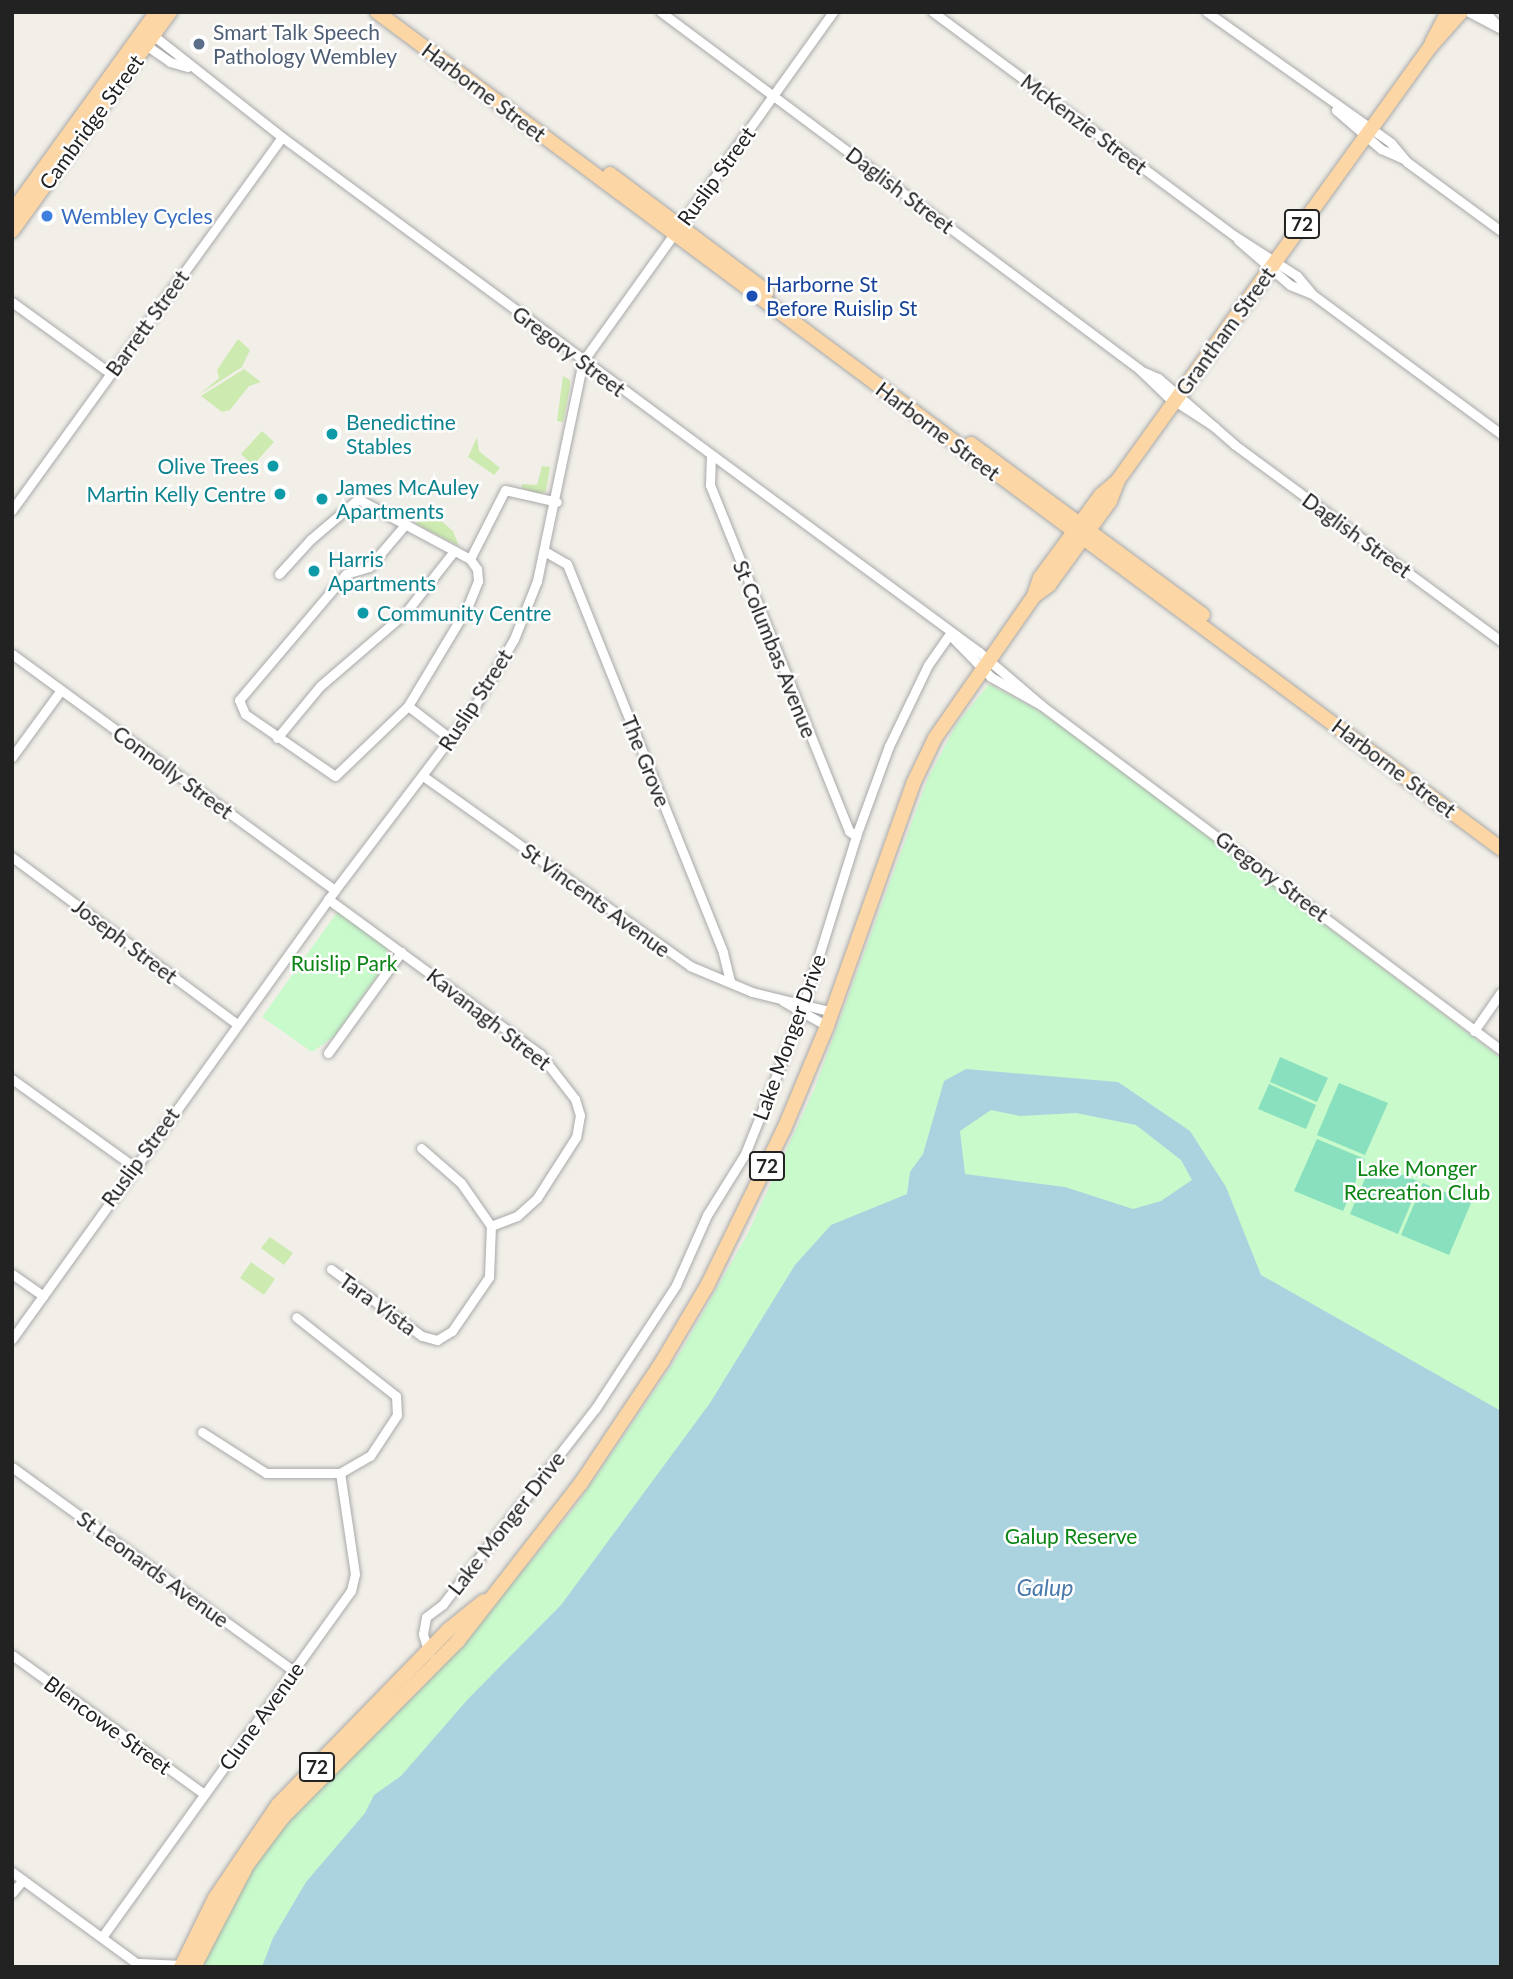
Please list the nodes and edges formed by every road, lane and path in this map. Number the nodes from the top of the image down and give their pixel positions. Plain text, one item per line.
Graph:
1 (157, 12) edge
2 (170, 12) edge
3 (377, 12) edge
4 (392, 12) edge
5 (661, 12) edge
6 (833, 12) edge
7 (933, 12) edge
8 (1208, 12) edge
9 (1448, 12) edge
10 (1461, 12) edge
11 (1469, 12) edge
12 (1485, 12) edge
13 (1501, 29) edge
14 (145, 37) junction
15 (1430, 47) junction
16 (773, 97) junction
17 (1368, 133) junction
18 (282, 137) junction
19 (12, 212) edge
20 (677, 229) junction
21 (1501, 230) edge
22 (12, 231) edge
23 (1273, 265) junction
24 (12, 302) edge
25 (583, 361) junction
26 (111, 374) junction
27 (1177, 398) junction
28 (1501, 434) edge
29 (711, 457) junction
30 (557, 502) junction
31 (12, 510) edge
32 (404, 526) junction
33 (1082, 530) junction
34 (454, 551) junction
35 (546, 552) junction
36 (470, 559) junction
37 (279, 574) dead end
38 (950, 634) junction
39 (1501, 640) edge
40 (12, 654) edge
41 (986, 665) junction
42 (61, 690) junction
43 (966, 691) joint
44 (408, 706) junction
45 (277, 738) junction
46 (451, 739) junction
47 (12, 757) edge
48 (424, 776) junction
49 (856, 836) junction
50 (1501, 838) edge
51 (1501, 849) edge
52 (12, 858) edge
53 (335, 890) junction
54 (328, 899) junction
55 (401, 952) junction
56 (730, 982) junction
57 (1501, 992) edge
58 (781, 1000) junction
59 (804, 1003) junction
60 (801, 1013) junction
61 (830, 1019) junction
62 (237, 1024) junction
63 (1474, 1031) junction
64 (1501, 1050) edge
65 (328, 1053) dead end
66 (12, 1079) edge
67 (421, 1148) dead end
68 (133, 1166) junction
69 (491, 1226) junction
70 (331, 1269) dead end
71 (12, 1274) edge
72 (43, 1296) junction
73 (296, 1317) dead end
74 (12, 1339) edge
75 (202, 1432) dead end
76 (12, 1467) edge
77 (340, 1473) junction
78 (12, 1655) edge
79 (432, 1659) junction
80 (294, 1671) junction
81 (204, 1794) junction
82 (12, 1872) edge
83 (23, 1880) junction
84 (12, 1893) edge
85 (102, 1937) junction
86 (140, 1965) edge
87 (186, 1966) edge

1 - 14 main road, Cambridge Street
2 - 14 main road, Cambridge Street
3 - 20 main road, Harborne Street
4 - 20 main road, Harborne Street
5 - 16 street, Daglish Street
6 - 16 street, Ruslip Street
7 - 23 street, McKenzie Street
8 - 17 street
9 - 15 main road, Grantham Street / 72
10 - 15 main road, Grantham Street / 72
11 - 13 street
12 - 13 street
14 - 18 street, Gregory Street
14 - 19 main road, Cambridge Street
14 - 22 main road, Cambridge Street
15 - 17 main road, Grantham Street / 72
16 - 20 street, Ruslip Street
16 - 27 street, Daglish Street
17 - 21 street
17 - 23 main road, Grantham Street / 72
18 - 25 street, Gregory Street
18 - 26 street, Barrett Street
20 - 25 street, Ruslip Street
20 - 33 main road, Harborne Street
23 - 27 main road, Grantham Street / 72
23 - 28 street, McKenzie Street
24 - 26 street
25 - 29 street, Gregory Street
25 - 30 street, Ruslip Street
26 - 31 street, Barrett Street
27 - 33 main road, Grantham Street / 72
27 - 39 street, Daglish Street
29 - 38 street, Gregory Street
29 - 49 street, St Columbas Avenue
30 - 35 street, Ruslip Street
30 - 36 street
32 - 34 street
32 - 37 street
32 - 45 street
33 - 41 main road, Grantham Street / 72
33 - 50 main road, Harborne Street
33 - 51 main road, Harborne Street
34 - 36 street
34 - 45 street
35 - 46 street, Ruslip Street
35 - 56 street, The Grove
36 - 44 street
38 - 41 street, Gregory Street
38 - 49 street, Lake Monger Drive
40 - 42 street, Connolly Street
41 - 43 main road, Grantham Street / 72
41 - 63 street, Gregory Street
42 - 47 street
42 - 53 street, Connolly Street
43 - 61 main road, Lake Monger Drive / 72
44 - 45 street
44 - 46 street
46 - 48 street, Ruslip Street
48 - 53 street, Ruslip Street
48 - 56 street, St Vincents Avenue
49 - 59 street, Lake Monger Drive
52 - 62 street, Joseph Street
53 - 54 street, Ruslip Street
54 - 55 street, Kavanagh Street
54 - 62 street, Ruslip Street
55 - 65 street
55 - 69 street, Kavanagh Street
56 - 58 street, St Vincents Avenue
57 - 63 street
58 - 59 street, St Vincents Avenue
58 - 60 street, St Vincents Avenue
59 - 60 street, Lake Monger Drive
59 - 61 street, St Vincents Avenue
60 - 61 street, St Vincents Avenue
60 - 79 street, Lake Monger Drive
61 - 79 main road, Lake Monger Drive / 72
62 - 68 street, Ruslip Street
63 - 64 street, Gregory Street
66 - 68 street
67 - 69 street
68 - 72 street, Ruslip Street
69 - 70 street, Tara Vista
71 - 72 street
72 - 74 street, Ruslip Street
73 - 77 street
75 - 77 street
76 - 80 street, St Leonards Avenue
77 - 80 street, Clune Avenue
78 - 81 street, Blencowe Street
79 - 87 main road, Lake Monger Drive / 72
80 - 81 street, Clune Avenue
81 - 85 street, Clune Avenue
82 - 83 street
83 - 84 street
83 - 85 street
85 - 86 street
86 - 87 street

